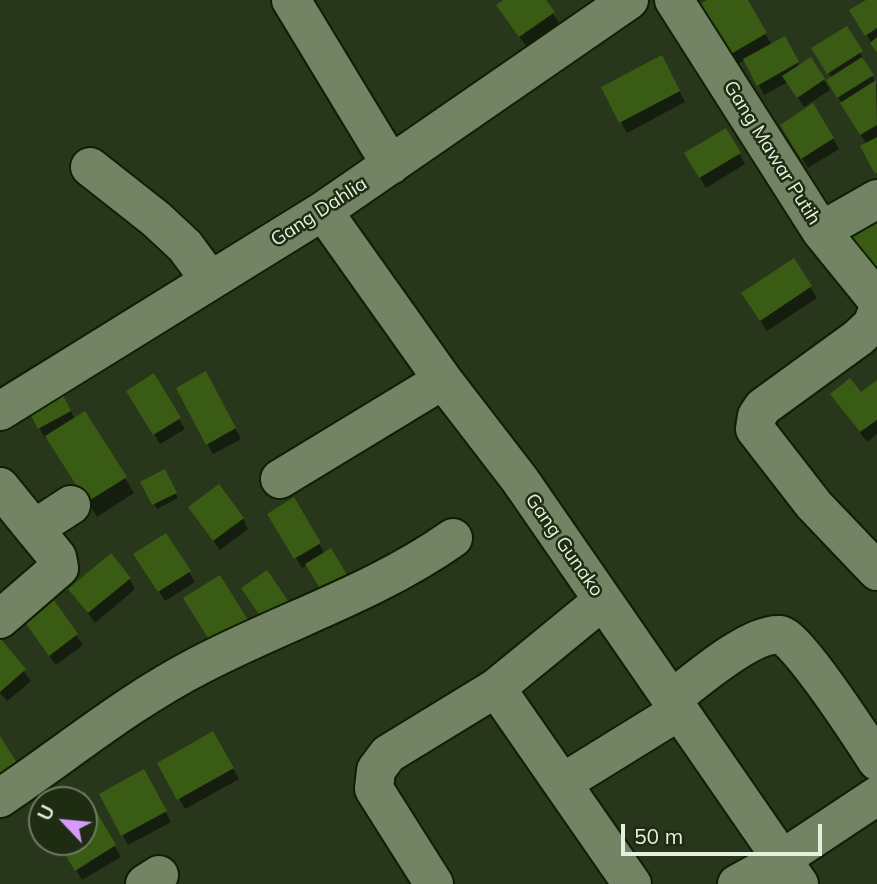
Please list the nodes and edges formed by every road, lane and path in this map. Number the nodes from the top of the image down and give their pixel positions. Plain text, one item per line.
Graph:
1 (291, 0) edge
2 (629, 0) edge
3 (674, 0) edge
4 (391, 165) junction
5 (90, 167) dead end
6 (877, 199) edge
7 (323, 211) junction
8 (821, 231) junction
9 (210, 280) junction
10 (877, 297) edge
11 (877, 312) edge
12 (443, 380) junction
13 (0, 411) edge
14 (279, 478) dead end
15 (0, 487) edge
16 (71, 505) dead end
17 (34, 530) junction
18 (453, 538) dead end
19 (877, 572) edge
20 (590, 611) dead end
21 (0, 619) edge
22 (496, 688) junction
23 (669, 710) junction
24 (877, 761) edge
25 (564, 782) junction
26 (877, 796) edge
27 (0, 798) edge
28 (790, 872) edge
29 (435, 884) edge
30 (632, 884) edge
31 (737, 884) edge

1 - 4 street
2 - 4 street, Gang Dahlia
3 - 8 street, Gang Mawar Putih
4 - 7 street, Gang Dahlia
5 - 9 street
6 - 8 street
7 - 9 street, Gang Dahlia
7 - 12 street, Gang Gunako
8 - 10 street, Gang Mawar Putih
9 - 13 street, Gang Dahlia
11 - 19 street
12 - 14 street
12 - 23 street, Gang Gunako
15 - 17 street
16 - 17 street
17 - 21 street
18 - 27 street
20 - 22 street
22 - 25 street
22 - 29 street
23 - 24 street
23 - 25 street
23 - 28 street, Gang Gunako
25 - 30 street
26 - 28 street
28 - 31 street

